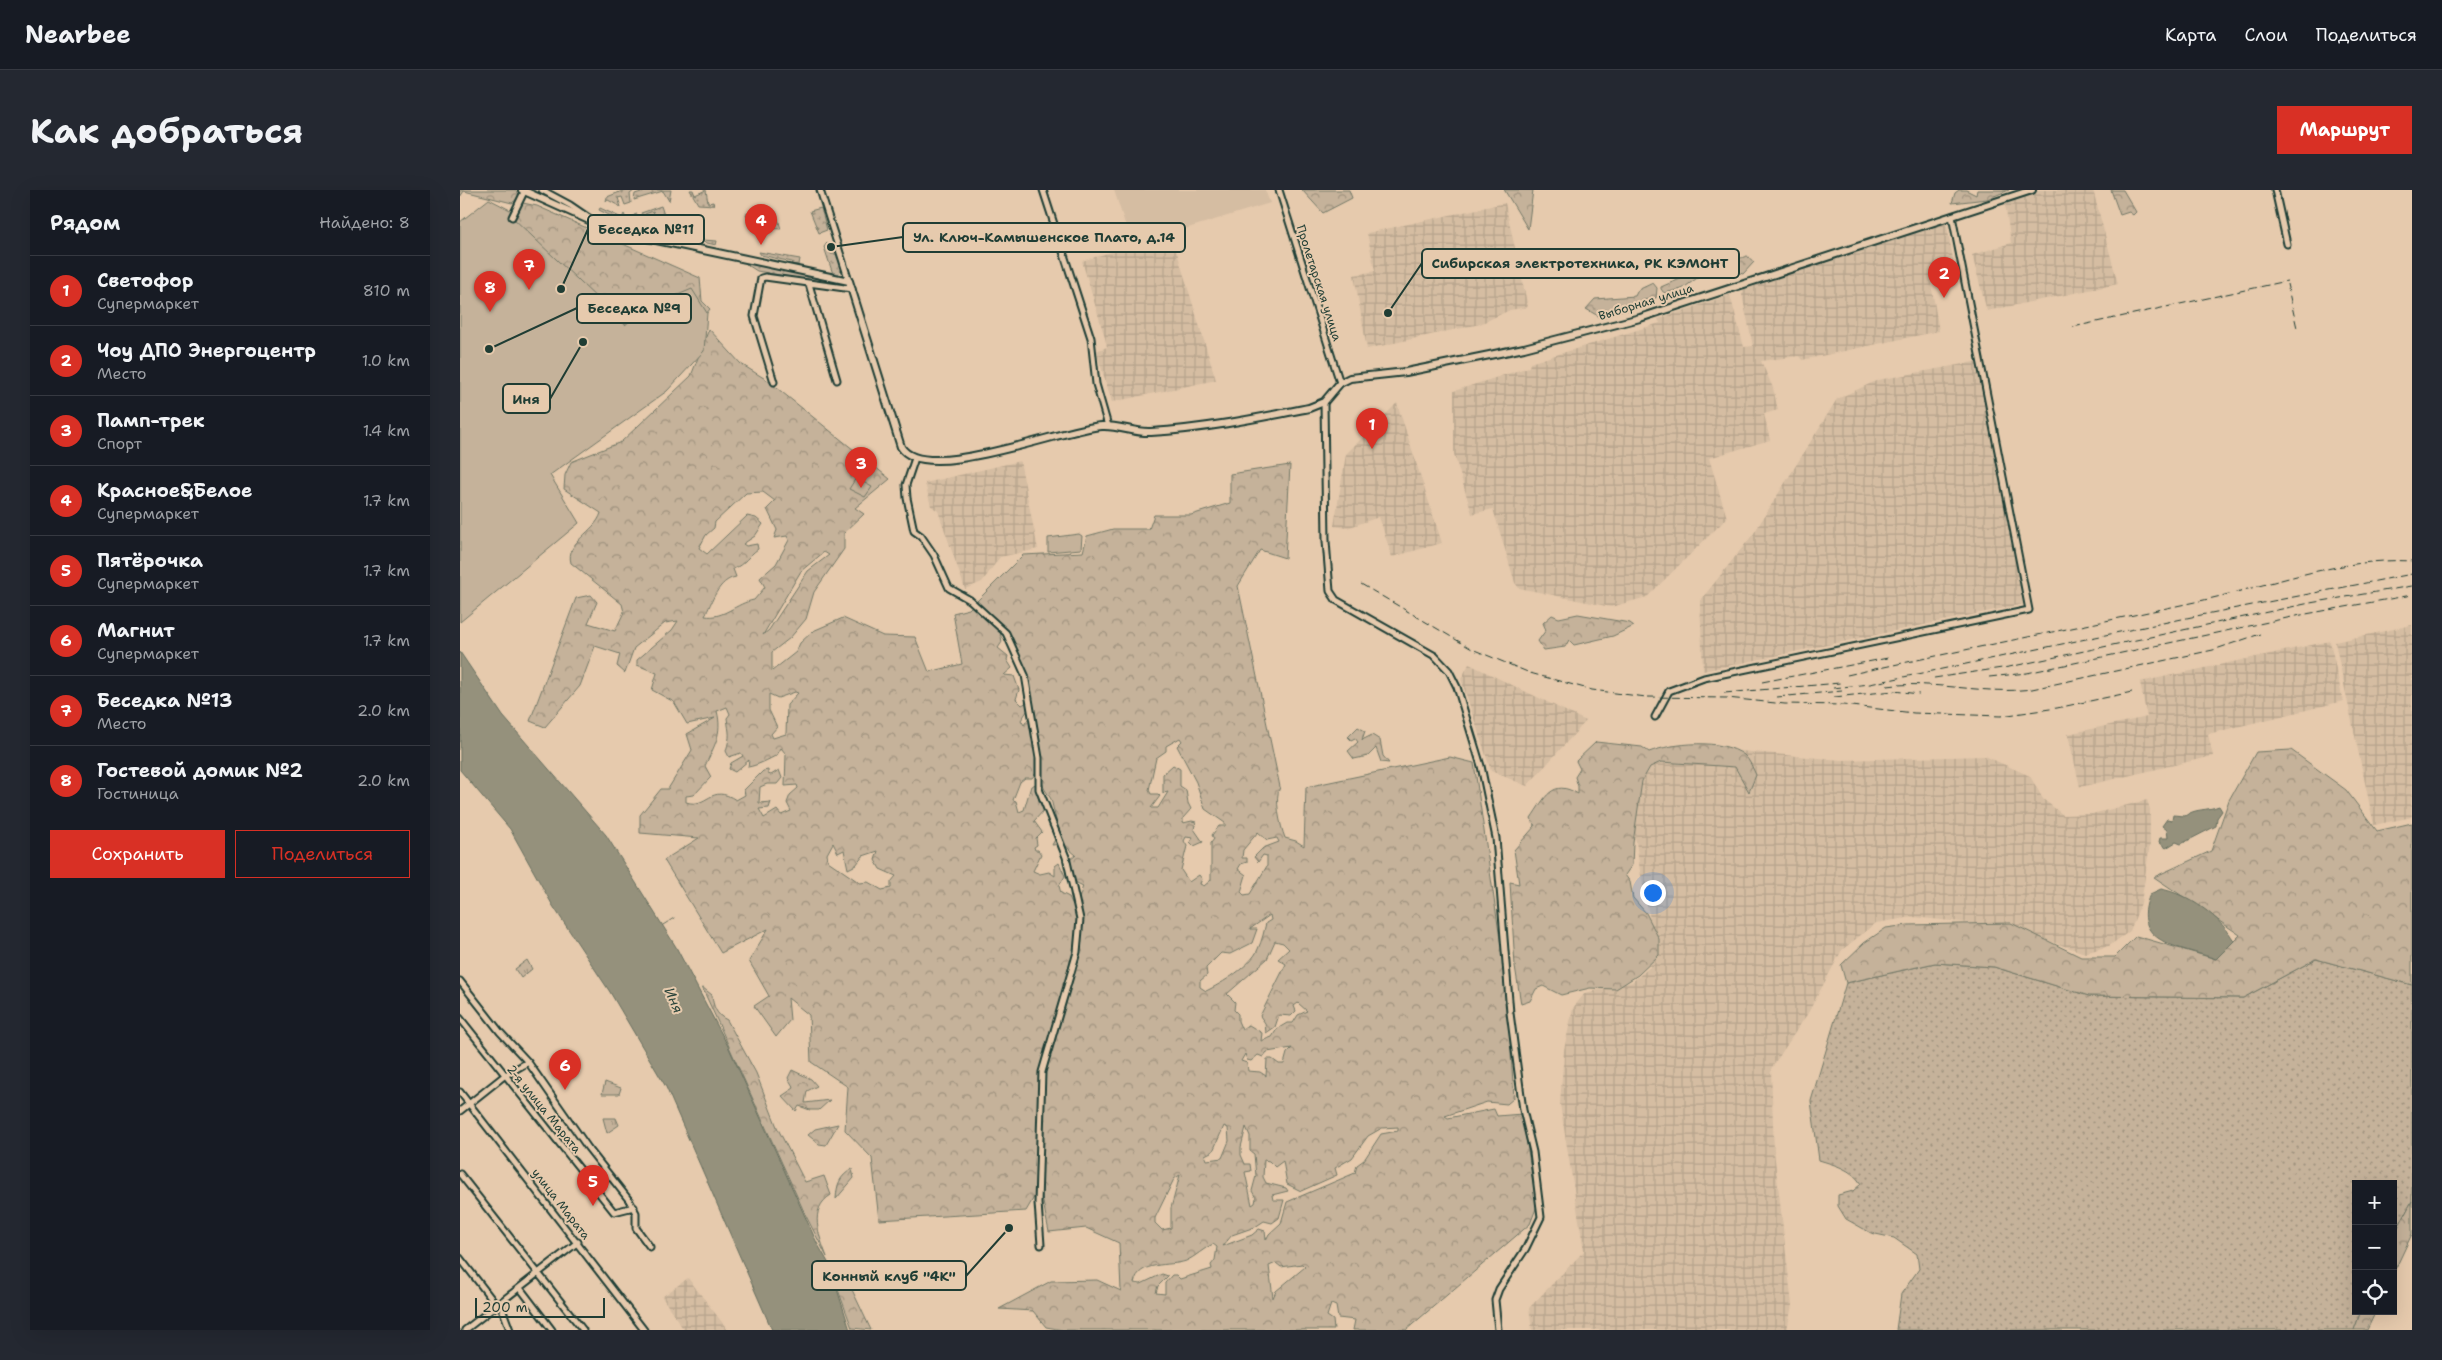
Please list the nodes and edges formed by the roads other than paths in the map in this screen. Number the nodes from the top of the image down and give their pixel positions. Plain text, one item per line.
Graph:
1 (542, 190) edge
2 (820, 190) edge
3 (1043, 190) edge
4 (1279, 190) edge
5 (2032, 190) edge
6 (2275, 190) edge
7 (523, 191) edge
8 (1952, 216) junction
9 (512, 217) dead end
10 (591, 220) junction
11 (2287, 244) dead end
12 (846, 267) junction
13 (834, 277) junction
14 (850, 281) junction
15 (809, 284) junction
16 (852, 289) junction
17 (837, 380) dead end
18 (774, 382) dead end
19 (1340, 383) junction
20 (1324, 402) junction
21 (1108, 426) junction
22 (915, 458) junction
23 (1655, 717) dead end
24 (460, 980) edge
25 (460, 1018) edge
26 (528, 1062) junction
27 (504, 1076) junction
28 (460, 1092) edge
29 (469, 1104) junction
30 (460, 1111) edge
31 (460, 1174) edge
32 (634, 1208) junction
33 (578, 1242) junction
34 (1041, 1245) dead end
35 (650, 1247) dead end
36 (460, 1258) edge
37 (538, 1274) junction
38 (520, 1288) junction
39 (498, 1304) junction
40 (466, 1330) edge
41 (510, 1330) edge
42 (552, 1330) edge
43 (583, 1330) edge
44 (644, 1330) edge
45 (1498, 1330) edge

1 - 10 street
2 - 12 street
3 - 21 street
4 - 19 street, Пролетарская улица
5 - 8 main road, Выборная улица
6 - 11 street
7 - 9 street
7 - 10 main road
8 - 19 main road, Выборная улица
8 - 23 street
10 - 13 main road
12 - 13 street
12 - 14 street
13 - 14 main road
14 - 16 main road
15 - 16 street
15 - 17 street
15 - 18 street
16 - 22 main road
19 - 20 main road
20 - 21 main road
20 - 45 street
21 - 22 main road
22 - 34 street
24 - 26 street
25 - 27 street, 2-я улица Марата
26 - 27 street
26 - 32 street
27 - 29 street
27 - 32 street, 2-я улица Марата
28 - 29 street, улица Марата
29 - 30 street
29 - 33 street, улица Марата
31 - 37 street
32 - 35 street
33 - 37 street
33 - 44 street, улица Марата
36 - 39 street
37 - 38 street
37 - 43 street
38 - 39 street
38 - 42 street
39 - 40 street
39 - 41 street

